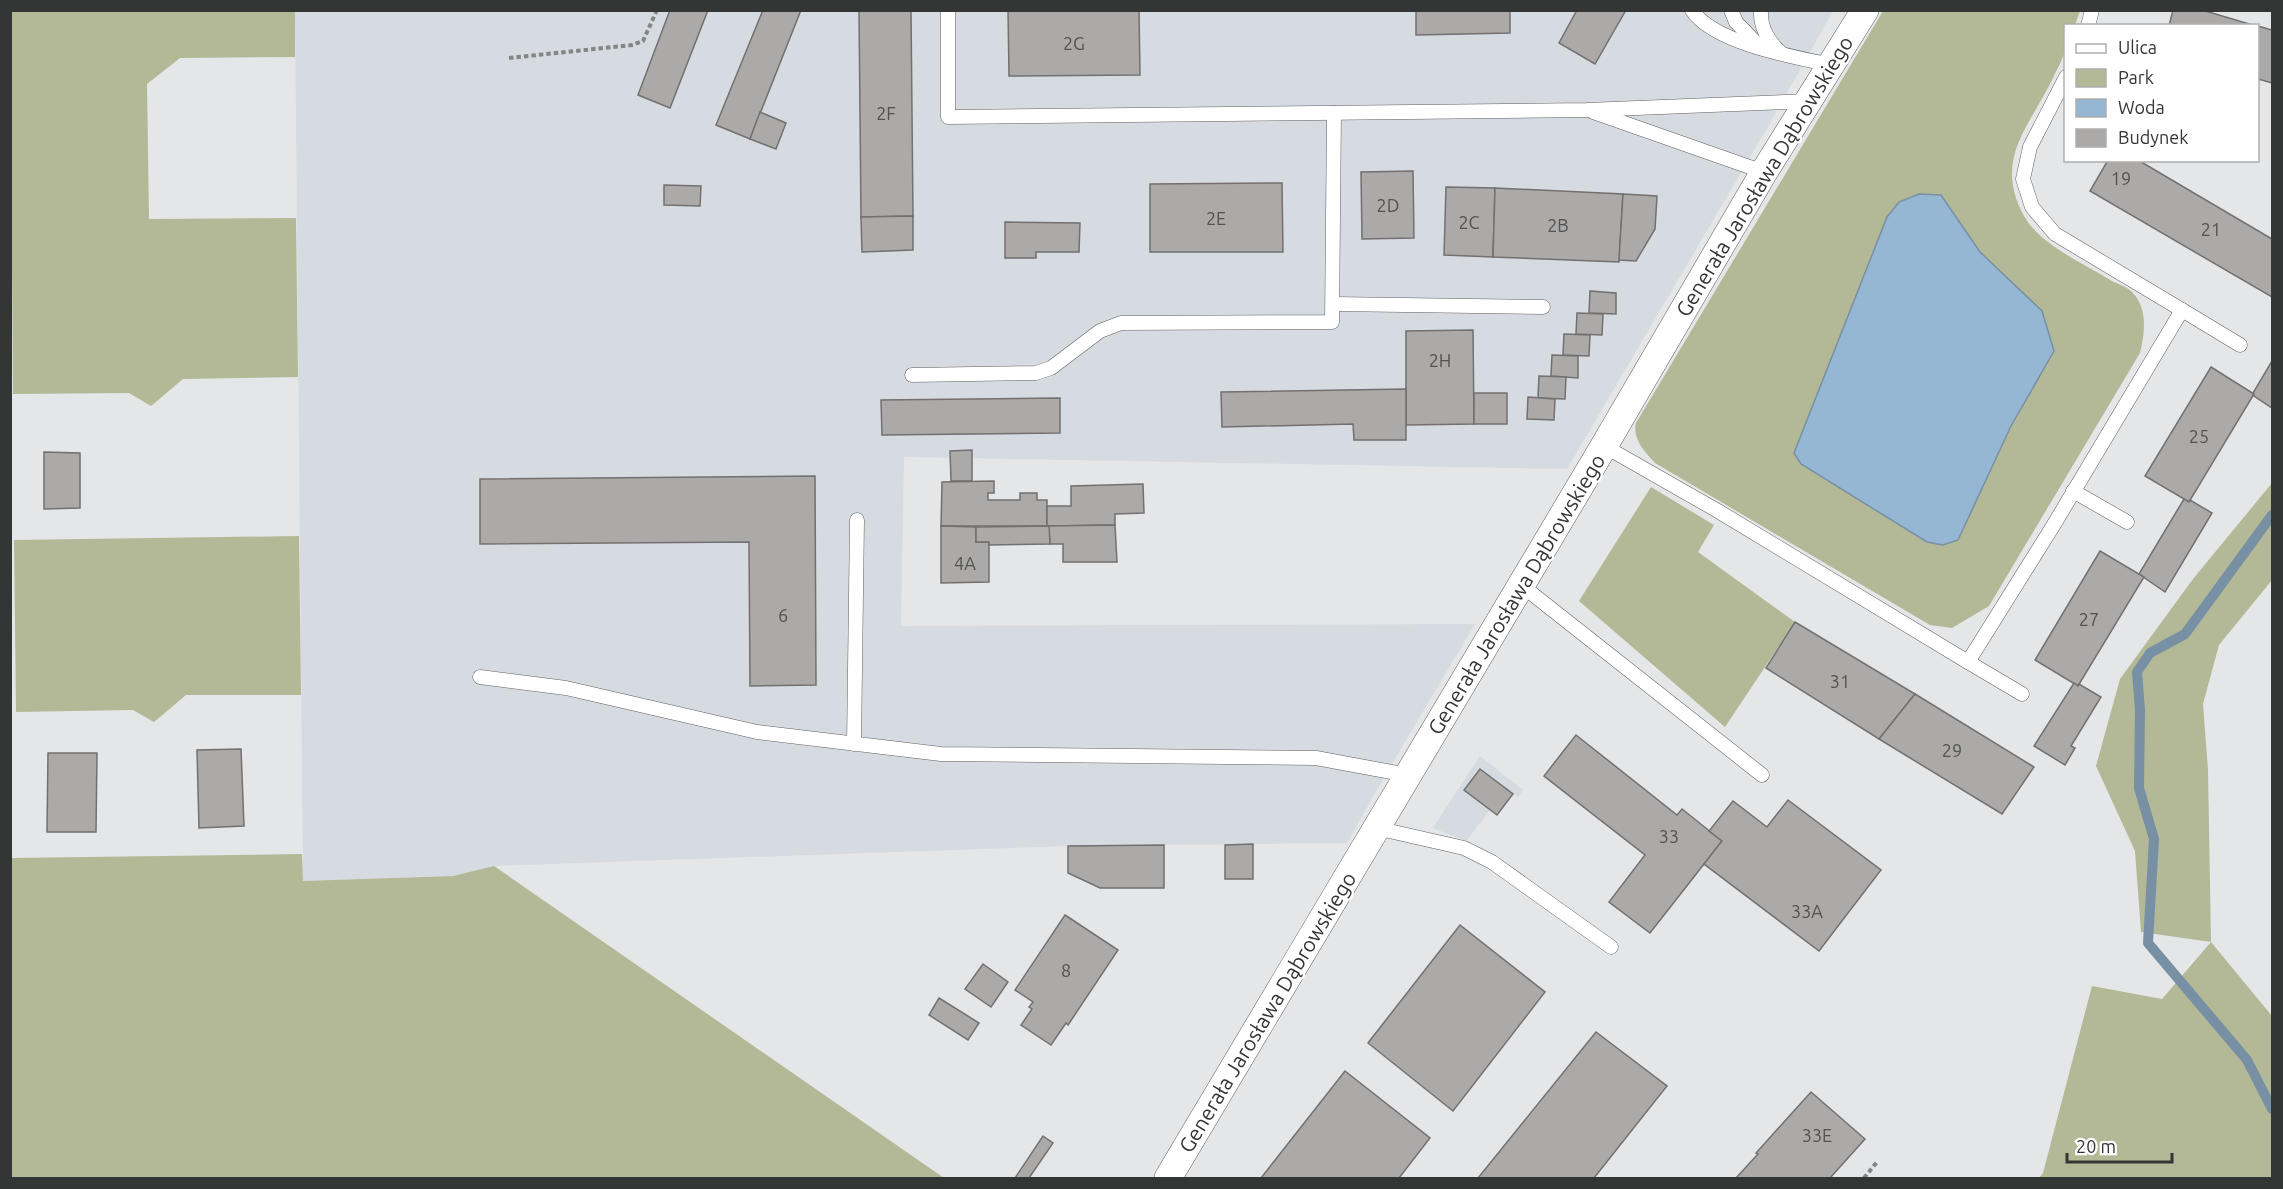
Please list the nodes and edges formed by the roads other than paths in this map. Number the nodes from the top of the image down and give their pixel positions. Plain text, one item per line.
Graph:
1 (948, 10) edge
2 (1692, 10) edge
3 (1731, 10) edge
4 (1761, 10) edge
5 (1865, 10) edge
6 (1762, 48) junction
7 (1782, 54) junction
8 (1831, 65) junction
9 (2064, 81) edge
10 (1809, 100) junction
11 (1587, 110) junction
12 (1334, 113) junction
13 (1764, 172) junction
14 (1333, 304) junction
15 (1543, 307) dead end
16 (2182, 310) junction
17 (2240, 345) dead end
18 (912, 375) dead end
19 (1604, 446) junction
20 (2073, 491) junction
21 (858, 520) dead end
22 (2127, 522) dead end
23 (1521, 585) junction
24 (1968, 662) junction
25 (480, 677) dead end
26 (2022, 694) dead end
27 (854, 744) junction
28 (1762, 775) dead end
29 (1408, 776) junction
30 (1376, 828) junction
31 (1611, 947) dead end
32 (1168, 1179) edge

1 - 12 lane
2 - 6 lane
3 - 6 lane
4 - 7 lane
5 - 8 street, Generała Jarosława Dąbrowskiego
6 - 7 lane
7 - 8 lane
8 - 10 street, Generała Jarosława Dąbrowskiego
9 - 16 lane
10 - 11 lane
10 - 13 street, Generała Jarosława Dąbrowskiego
11 - 12 lane
11 - 13 lane
12 - 14 lane
13 - 19 street, Generała Jarosława Dąbrowskiego
14 - 15 lane
14 - 18 lane
16 - 17 lane
16 - 20 lane
19 - 23 street, Generała Jarosława Dąbrowskiego
19 - 24 lane
20 - 22 lane
20 - 24 lane
21 - 27 lane
23 - 28 lane
23 - 29 street, Generała Jarosława Dąbrowskiego
24 - 26 lane
25 - 27 lane
27 - 29 lane
29 - 30 street, Generała Jarosława Dąbrowskiego
30 - 31 lane
30 - 32 street, Generała Jarosława Dąbrowskiego

